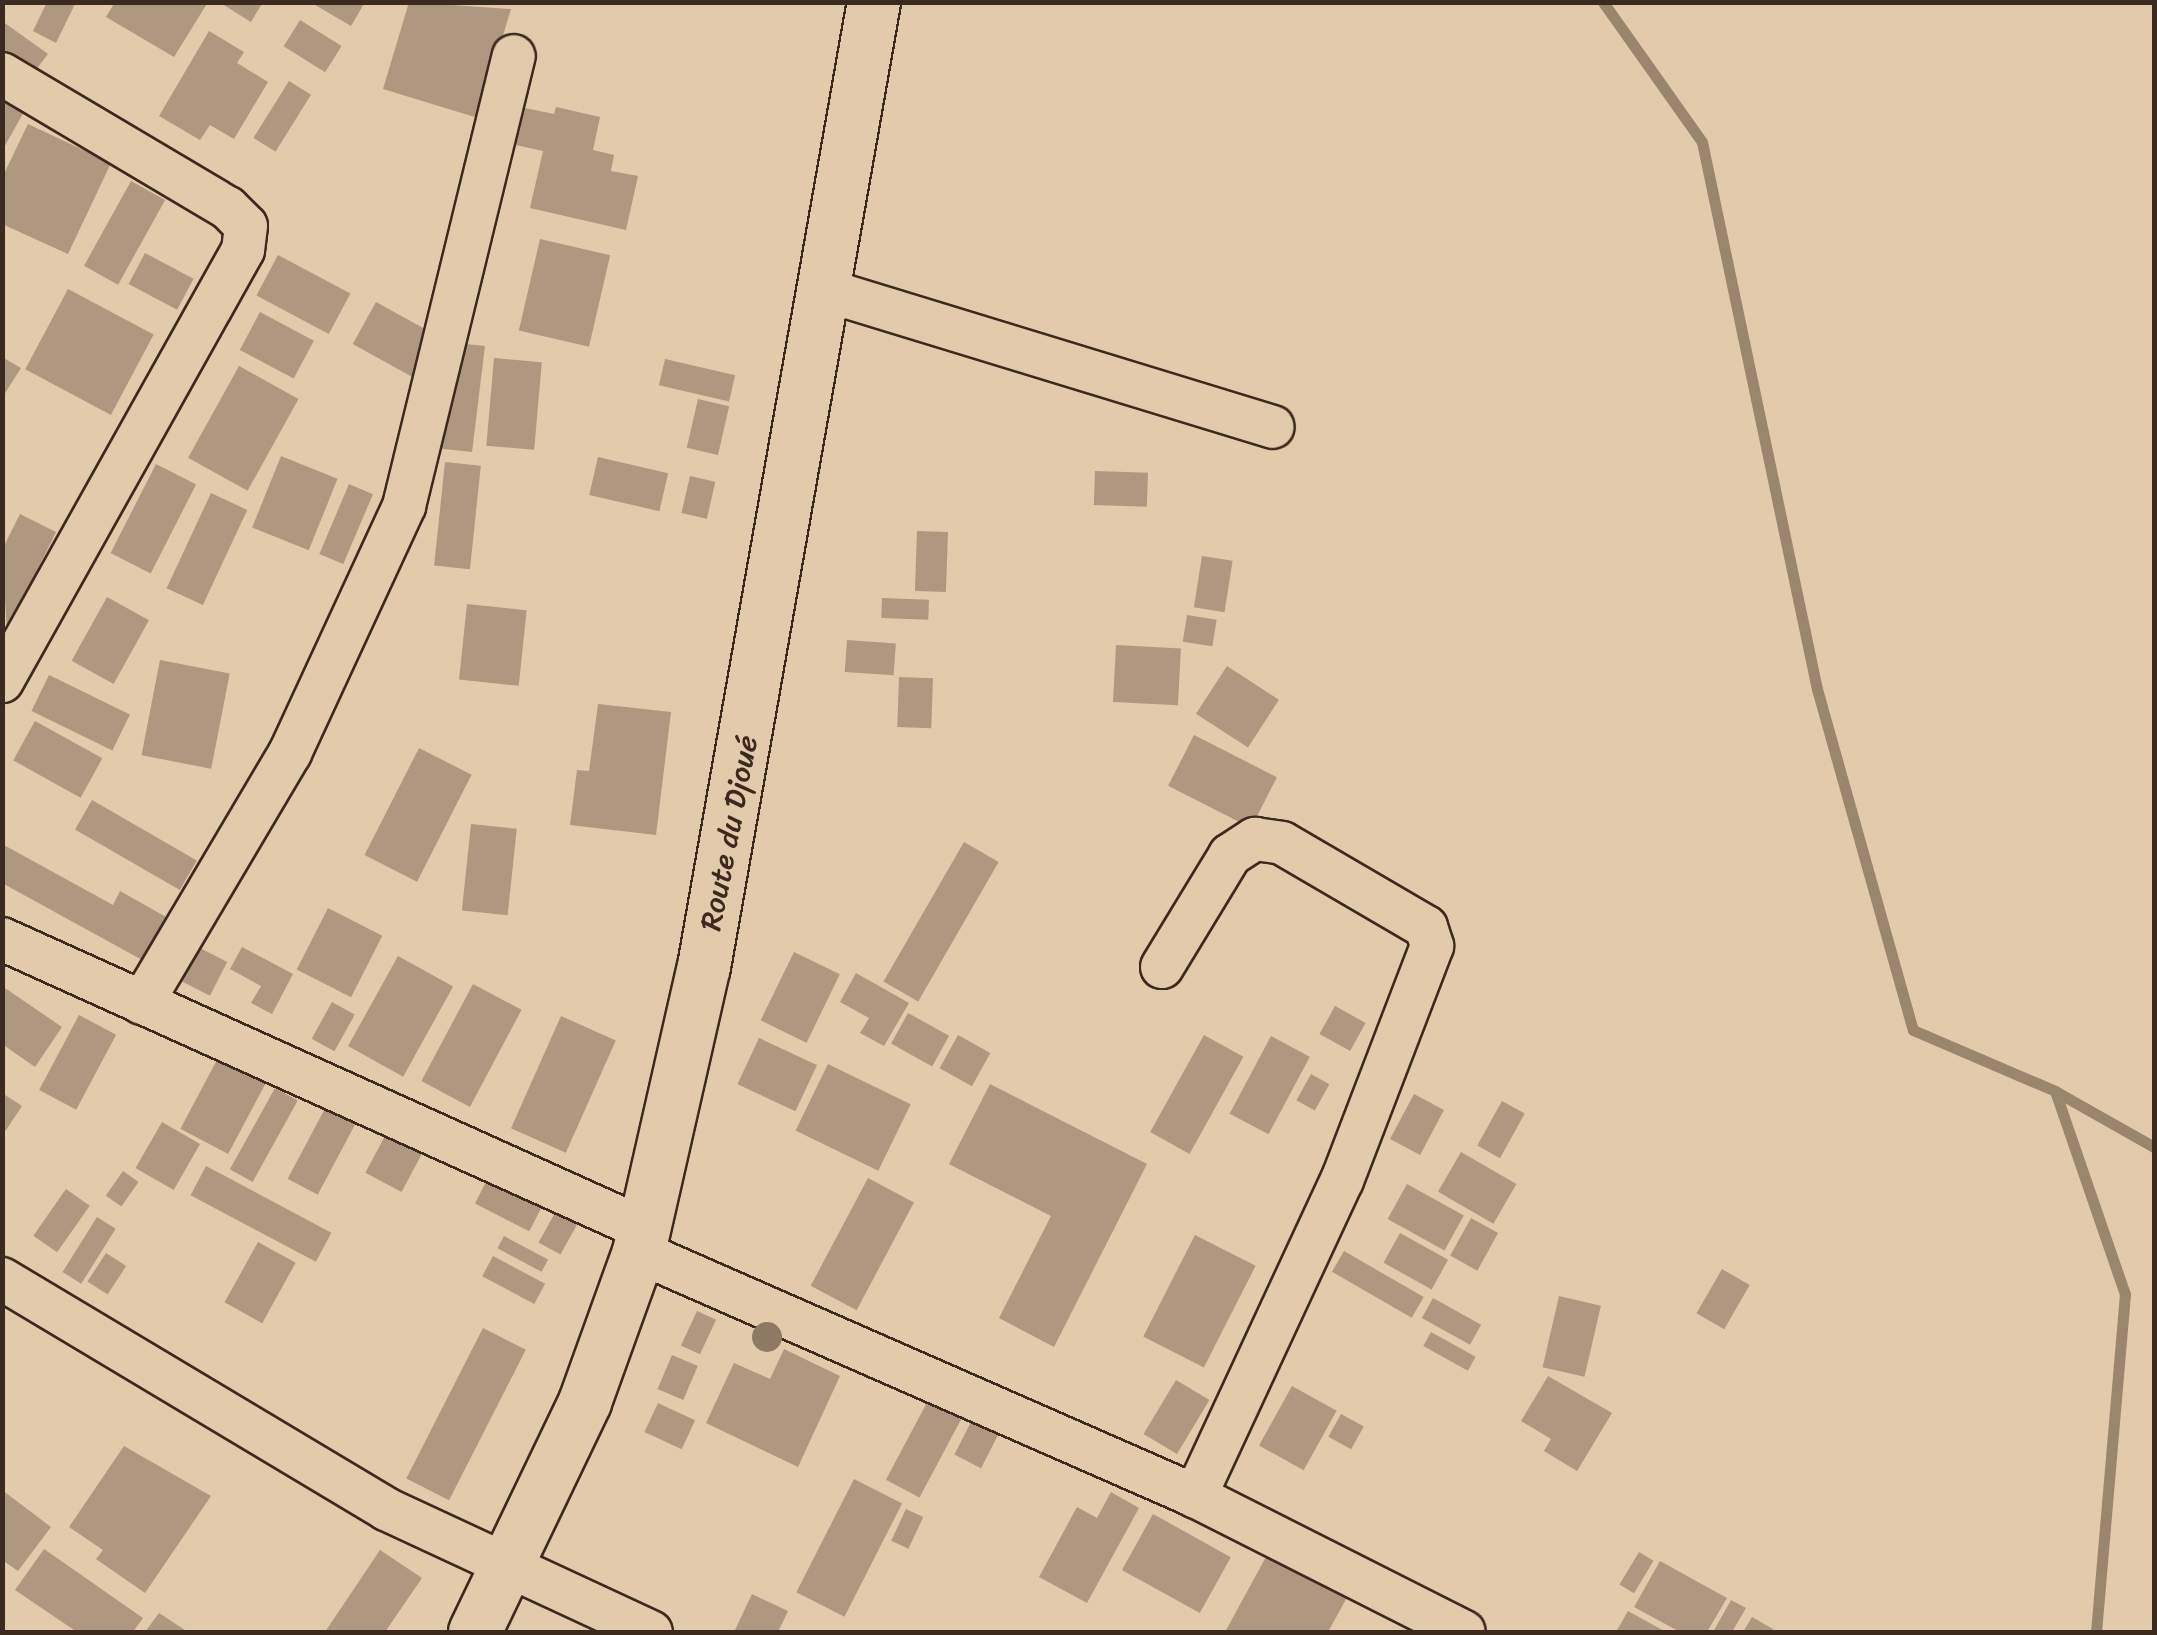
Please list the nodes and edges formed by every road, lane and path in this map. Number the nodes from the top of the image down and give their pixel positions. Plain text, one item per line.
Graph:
1 (874, 2) edge
2 (514, 56) dead end
3 (2, 74) edge
4 (825, 290) junction
5 (1274, 427) dead end
6 (2, 680) edge
7 (2, 939) edge
8 (1162, 967) dead end
9 (142, 1003) junction
10 (642, 1241) junction
11 (2, 1279) edge
12 (1195, 1496) junction
13 (511, 1565) junction
14 (475, 1632) edge
15 (652, 1632) edge
16 (1464, 1632) edge

1 - 4 main road, Route du Djoué
2 - 9 street
3 - 6 street
4 - 5 street
4 - 10 main road, Route du Djoué
7 - 9 street
8 - 12 street
9 - 10 street
10 - 12 street
10 - 13 main road, Route du Djoué
11 - 13 street
12 - 16 street
13 - 14 main road, Route du Djoué
13 - 15 street

